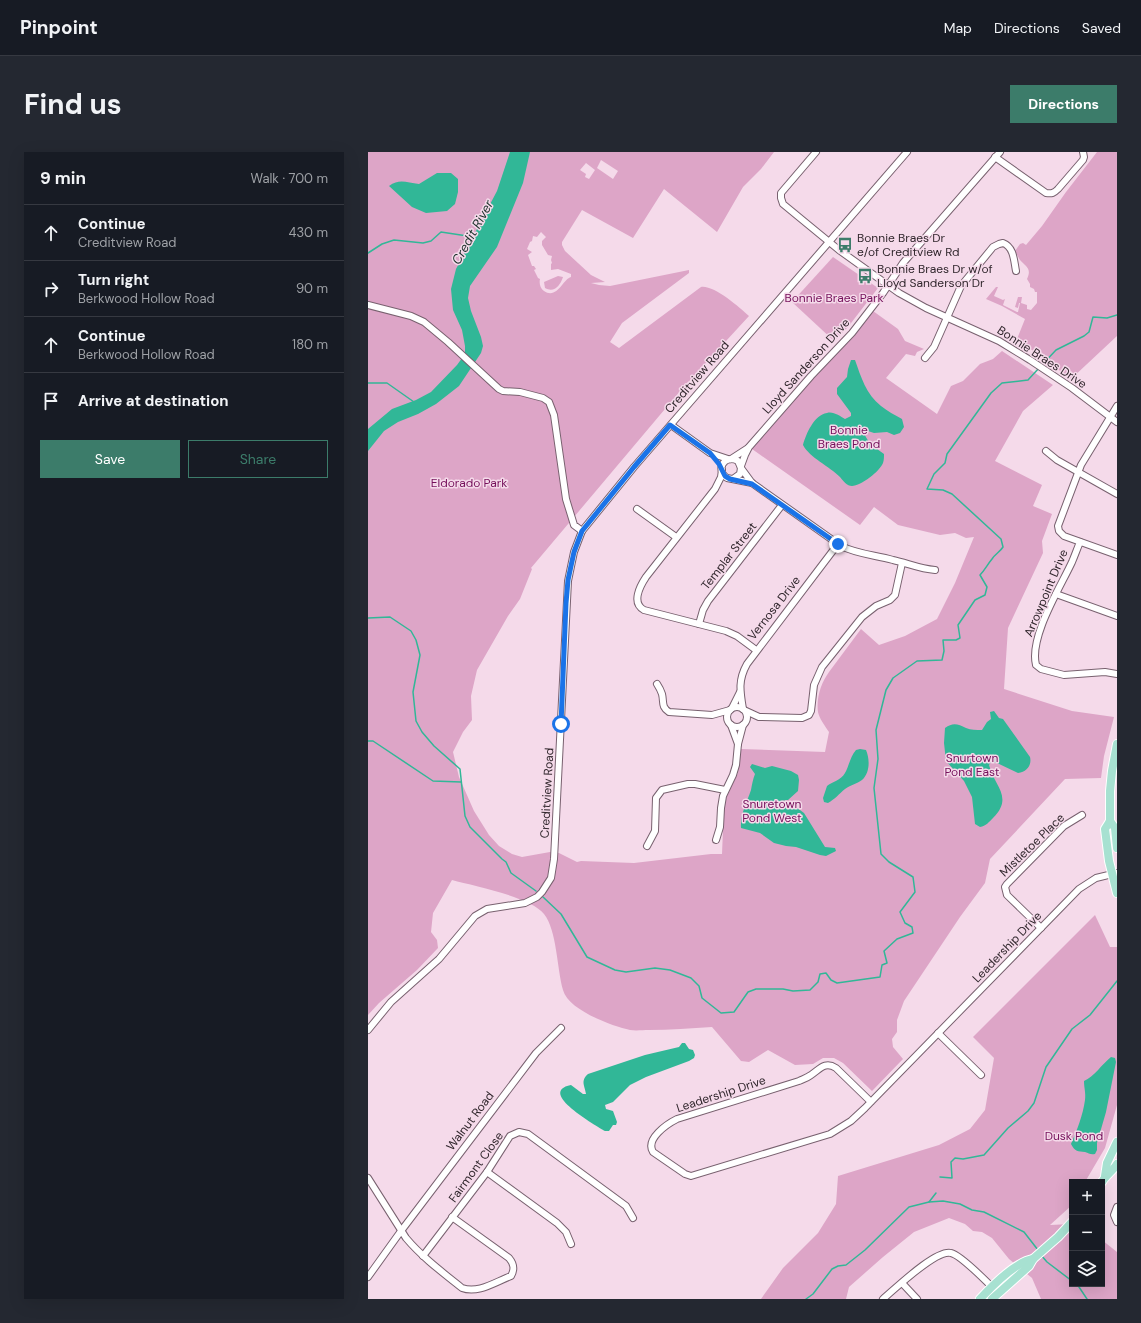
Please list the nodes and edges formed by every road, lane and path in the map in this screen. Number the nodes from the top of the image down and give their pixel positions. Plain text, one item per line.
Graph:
1 (816, 152) edge
2 (907, 152) edge
3 (1000, 152) edge
4 (1083, 152) edge
5 (995, 157) junction
6 (829, 242) junction
7 (1016, 271) dead end
8 (888, 285) junction
9 (368, 305) edge
10 (947, 317) junction
11 (925, 358) dead end
12 (1117, 406) edge
13 (1110, 417) junction
14 (1117, 422) edge
15 (670, 425) junction
16 (749, 447) junction
17 (1046, 452) dead end
18 (710, 453) junction
19 (730, 459) junction
20 (741, 467) junction
21 (722, 470) junction
22 (1078, 472) junction
23 (732, 479) junction
24 (752, 484) junction
25 (715, 489) junction
26 (1117, 494) edge
27 (782, 505) junction
28 (637, 509) dead end
29 (582, 531) junction
30 (676, 537) junction
31 (1080, 542) junction
32 (838, 544) junction
33 (1117, 555) edge
34 (902, 563) junction
35 (935, 570) dead end
36 (1056, 594) junction
37 (1117, 616) edge
38 (699, 624) junction
39 (756, 650) junction
40 (1117, 674) edge
41 (657, 684) dead end
42 (740, 692) junction
43 (731, 709) junction
44 (744, 710) junction
45 (712, 714) junction
46 (759, 716) junction
47 (730, 723) junction
48 (744, 724) junction
49 (738, 744) junction
50 (1117, 744) edge
51 (725, 790) junction
52 (1082, 815) dead end
53 (1110, 821) junction
54 (716, 840) dead end
55 (647, 846) dead end
56 (1117, 848) edge
57 (1115, 873) edge
58 (1117, 893) edge
59 (1041, 928) junction
60 (561, 1028) dead end
61 (368, 1030) edge
62 (938, 1033) junction
63 (981, 1075) dead end
64 (871, 1102) junction
65 (1117, 1142) edge
66 (1117, 1164) edge
67 (487, 1172) junction
68 (368, 1178) edge
69 (1103, 1179) edge
70 (1117, 1207) edge
71 (452, 1218) junction
72 (633, 1218) dead end
73 (1117, 1222) edge
74 (1069, 1225) edge
75 (401, 1230) junction
76 (571, 1244) dead end
77 (423, 1256) junction
78 (1034, 1257) junction
79 (368, 1277) edge
80 (902, 1283) junction
81 (992, 1287) junction
82 (995, 1296) edge
83 (882, 1299) edge
84 (916, 1299) edge
85 (980, 1299) edge

1 - 6 street, Bonnie Braes Drive
2 - 6 street, Creditview Road
3 - 5 street, Lloyd Sanderson Drive
4 - 5 street
5 - 8 street, Lloyd Sanderson Drive
6 - 8 street, Bonnie Braes Drive
6 - 15 street, Creditview Road
7 - 10 street
8 - 10 street, Bonnie Braes Drive
8 - 16 street, Lloyd Sanderson Drive
9 - 29 street
10 - 11 street
10 - 13 street, Bonnie Braes Drive
12 - 13 street
13 - 14 street, Bonnie Braes Drive
13 - 22 street
15 - 18 street
15 - 29 street, Creditview Road
16 - 19 street, Lloyd Sanderson Drive
16 - 20 street, Lloyd Sanderson Drive
17 - 22 street
18 - 19 street
18 - 21 street
19 - 20 street
19 - 21 street
20 - 23 street
20 - 24 street
21 - 23 street
21 - 25 street
22 - 26 street
22 - 31 street
23 - 24 street
23 - 25 street
24 - 27 street
25 - 30 street
27 - 32 street
27 - 38 street, Templar Street
28 - 30 street
29 - 61 street, Creditview Road
30 - 38 street
31 - 33 street
31 - 36 street, Arrowpoint Drive
32 - 34 street
32 - 39 street, Vernosa Drive
34 - 35 street
34 - 46 street
36 - 37 street
36 - 40 street, Arrowpoint Drive
38 - 39 street
39 - 42 street, Vernosa Drive
41 - 45 street
42 - 43 street, Vernosa Drive
42 - 44 street, Vernosa Drive
43 - 44 street
43 - 45 street
43 - 47 street
44 - 46 street
44 - 48 street
45 - 47 street
46 - 48 street
47 - 48 street
47 - 49 street
48 - 49 street
49 - 51 street
50 - 53 main road
51 - 54 street
51 - 55 street
52 - 59 street, Mistletoe Place
53 - 56 main road
53 - 57 main road
57 - 58 main road
57 - 59 street, Leadership Drive
59 - 62 street, Leadership Drive
60 - 75 street, Walnut Road
62 - 63 street
62 - 64 street, Leadership Drive
64 - 64 street, Leadership Drive
65 - 69 main road
66 - 69 main road
67 - 71 street, Fairmont Close
67 - 72 street, Fairmont Close
67 - 76 street
68 - 75 street
70 - 73 street
71 - 77 street, Fairmont Close
71 - 77 street
74 - 78 main road
75 - 77 street
75 - 79 street, Walnut Road
78 - 81 main road
78 - 82 main road
80 - 81 street
80 - 83 street
80 - 84 street
81 - 82 street
81 - 85 main road

